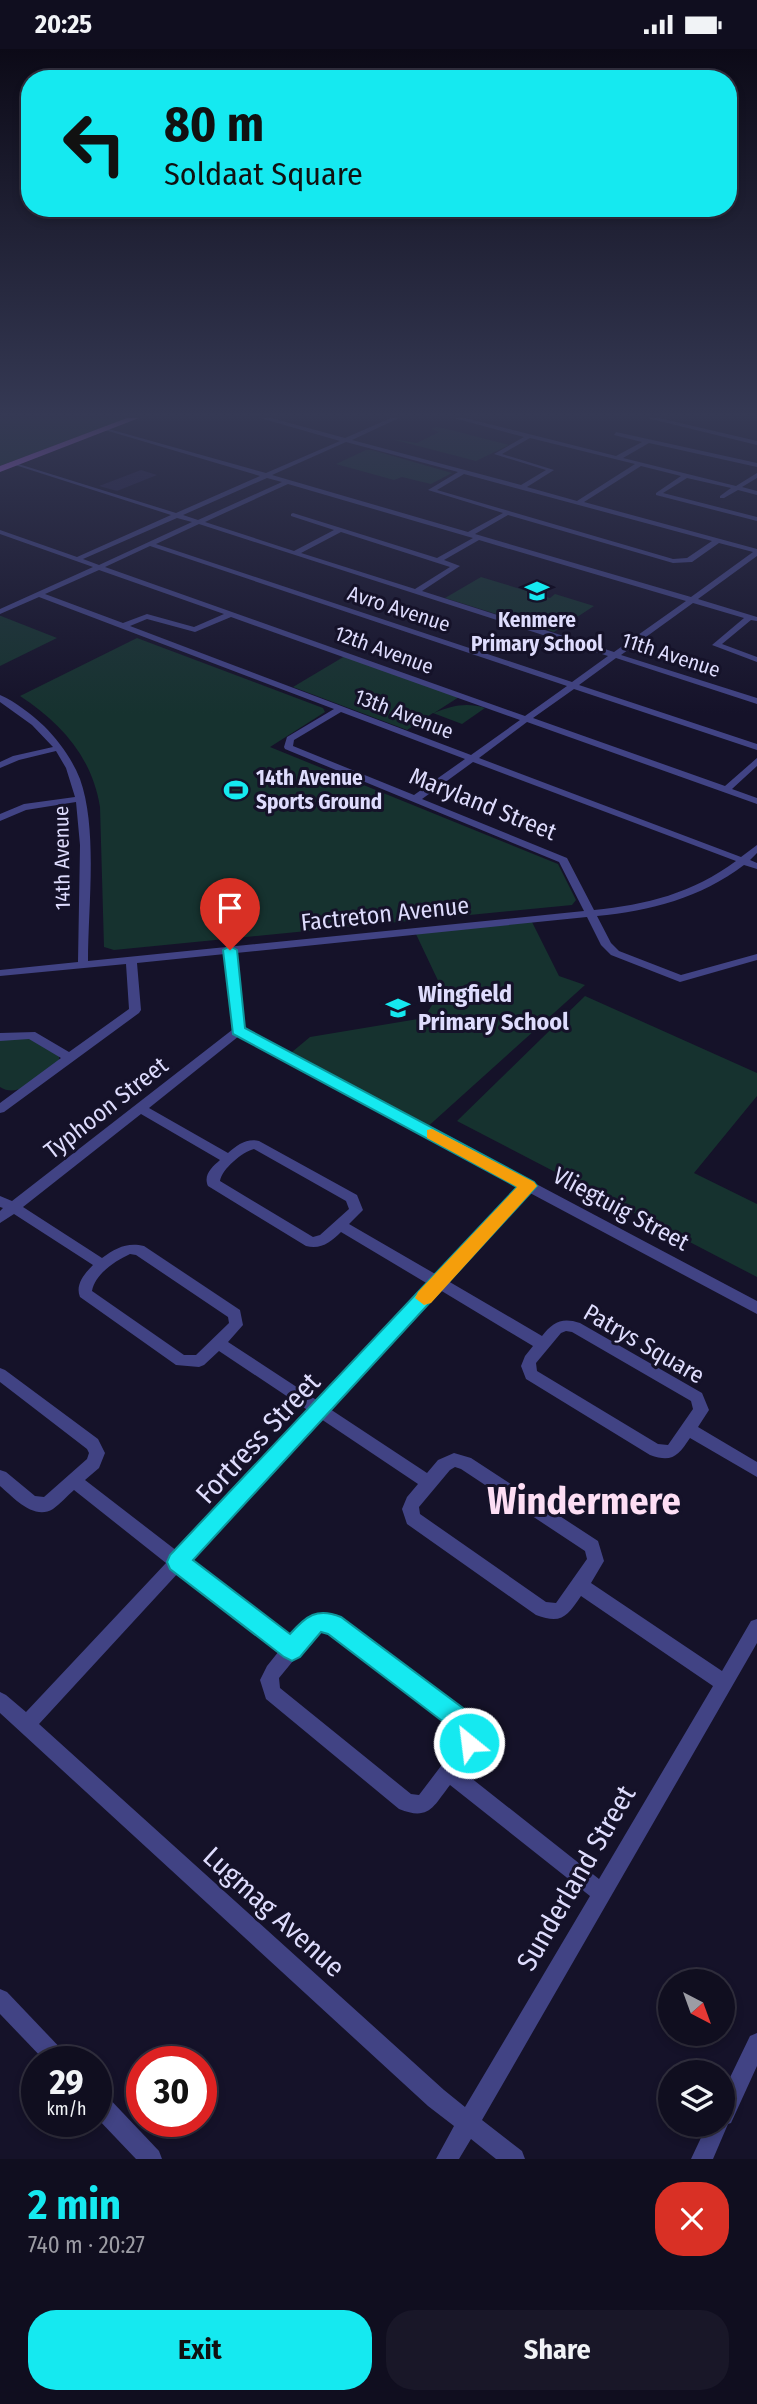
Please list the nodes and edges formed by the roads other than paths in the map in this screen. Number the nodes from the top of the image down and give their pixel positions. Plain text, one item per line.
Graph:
1 (175, 516) edge
2 (182, 516) edge
3 (210, 516) edge
4 (298, 516) edge
5 (405, 516) edge
6 (502, 516) edge
7 (515, 516) edge
8 (629, 516) edge
9 (198, 522) junction
10 (341, 530) junction
11 (0, 532) edge
12 (468, 535) junction
13 (478, 538) junction
14 (718, 540) junction
15 (150, 544) junction
16 (757, 552) edge
17 (295, 553) junction
18 (78, 559) junction
19 (438, 560) junction
20 (100, 567) junction
21 (415, 592) junction
22 (38, 594) junction
23 (691, 600) junction
24 (0, 612) edge
25 (231, 614) junction
26 (754, 618) edge
27 (123, 626) junction
28 (614, 656) junction
29 (757, 660) edge
30 (573, 685) junction
31 (0, 698) edge
32 (757, 701) edge
33 (340, 709) junction
34 (527, 719) junction
35 (757, 747) edge
36 (58, 748) junction
37 (471, 758) junction
38 (757, 761) edge
39 (0, 765) edge
40 (726, 790) junction
41 (80, 799) junction
42 (415, 799) junction
43 (757, 801) edge
44 (0, 817) edge
45 (757, 848) edge
46 (744, 861) junction
47 (757, 866) edge
48 (590, 914) junction
49 (230, 950) junction
50 (757, 957) edge
51 (131, 960) junction
52 (83, 965) junction
53 (0, 973) edge
54 (238, 1031) junction
55 (0, 1037) edge
56 (70, 1058) junction
57 (0, 1091) edge
58 (13, 1099) junction
59 (0, 1108) edge
60 (140, 1108) junction
61 (229, 1160) junction
62 (528, 1186) junction
63 (4, 1209) edge
64 (340, 1225) junction
65 (104, 1266) junction
66 (438, 1283) junction
67 (757, 1308) edge
68 (218, 1343) junction
69 (543, 1344) junction
70 (0, 1374) edge
71 (319, 1410) junction
72 (688, 1429) junction
73 (757, 1470) edge
74 (0, 1476) edge
75 (74, 1481) junction
76 (429, 1483) junction
77 (178, 1562) junction
78 (580, 1585) junction
79 (757, 1627) edge
80 (292, 1650) junction
81 (724, 1683) junction
82 (0, 1701) edge
83 (26, 1725) junction
84 (449, 1773) junction
85 (602, 1893) junction
86 (0, 1999) edge
87 (757, 2043) edge
88 (45, 2046) edge
89 (735, 2090) edge
90 (112, 2118) edge
91 (468, 2122) junction
92 (712, 2137) edge
93 (151, 2159) edge
94 (447, 2159) edge
95 (514, 2159) edge
96 (702, 2159) edge

1 - 18 street
2 - 9 street, 11th Avenue
3 - 9 street
4 - 10 street
5 - 12 street
6 - 12 street
7 - 14 street
8 - 14 street
9 - 15 street
9 - 17 street, 11th Avenue
10 - 17 street
10 - 19 street
11 - 18 street, 12th Avenue
12 - 13 street
13 - 19 street
13 - 23 street
14 - 16 street
15 - 20 street
15 - 30 street, Avro Avenue
16 - 23 street
17 - 21 street, 11th Avenue
18 - 20 street, 12th Avenue
19 - 21 street
20 - 22 street
20 - 25 street, 12th Avenue
21 - 28 street, 11th Avenue
22 - 24 street
22 - 27 street, 13th Avenue
23 - 26 street
23 - 28 street
25 - 27 street
25 - 34 street, 12th Avenue
26 - 29 street
27 - 33 street, 13th Avenue
28 - 30 street
28 - 32 street, 11th Avenue
30 - 34 street
30 - 35 street, Avro Avenue
31 - 36 street, 14th Avenue
33 - 37 street, 13th Avenue
33 - 42 street, Maryland Street
34 - 37 street
34 - 40 street, 12th Avenue
36 - 39 street
36 - 41 street, 14th Avenue
37 - 42 street
37 - 46 street, 13th Avenue
38 - 40 street
40 - 43 street, 12th Avenue
41 - 44 street
41 - 52 street, 14th Avenue
42 - 48 street, Maryland Street
45 - 46 street, Factreton Avenue
46 - 47 street, 13th Avenue
46 - 48 street, Factreton Avenue
48 - 49 street, Factreton Avenue
48 - 50 street, Maryland Street
49 - 51 street, Factreton Avenue
49 - 54 street
51 - 52 street, Factreton Avenue
51 - 56 street
52 - 53 street, Factreton Avenue
54 - 60 street, Typhoon Street
54 - 62 street, Vliegtuig Street
55 - 56 street
56 - 58 street
57 - 58 street
58 - 59 street
60 - 61 street
60 - 63 street, Typhoon Street
61 - 64 street
61 - 64 street
62 - 66 street, Fortress Street
62 - 67 street, Vliegtuig Street
63 - 65 street
64 - 66 street
65 - 68 street
65 - 68 street
66 - 69 street
66 - 71 street, Fortress Street
68 - 71 street
69 - 72 street, Patrys Square
69 - 72 street, Patrys Square
70 - 75 street
71 - 76 street
71 - 77 street, Fortress Street
72 - 73 street
74 - 75 street
75 - 77 street
76 - 78 street
76 - 78 street
77 - 80 street
77 - 83 street, Fortress Street
78 - 81 street
79 - 81 street, Sunderland Street
80 - 84 street
80 - 84 street
81 - 85 street, Sunderland Street
82 - 83 street, Lugmag Avenue
83 - 91 street, Lugmag Avenue
84 - 85 street
85 - 91 street, Sunderland Street
86 - 88 street
87 - 89 street
90 - 93 street
91 - 94 street, Sunderland Street
91 - 95 street, Lugmag Avenue
92 - 96 street

